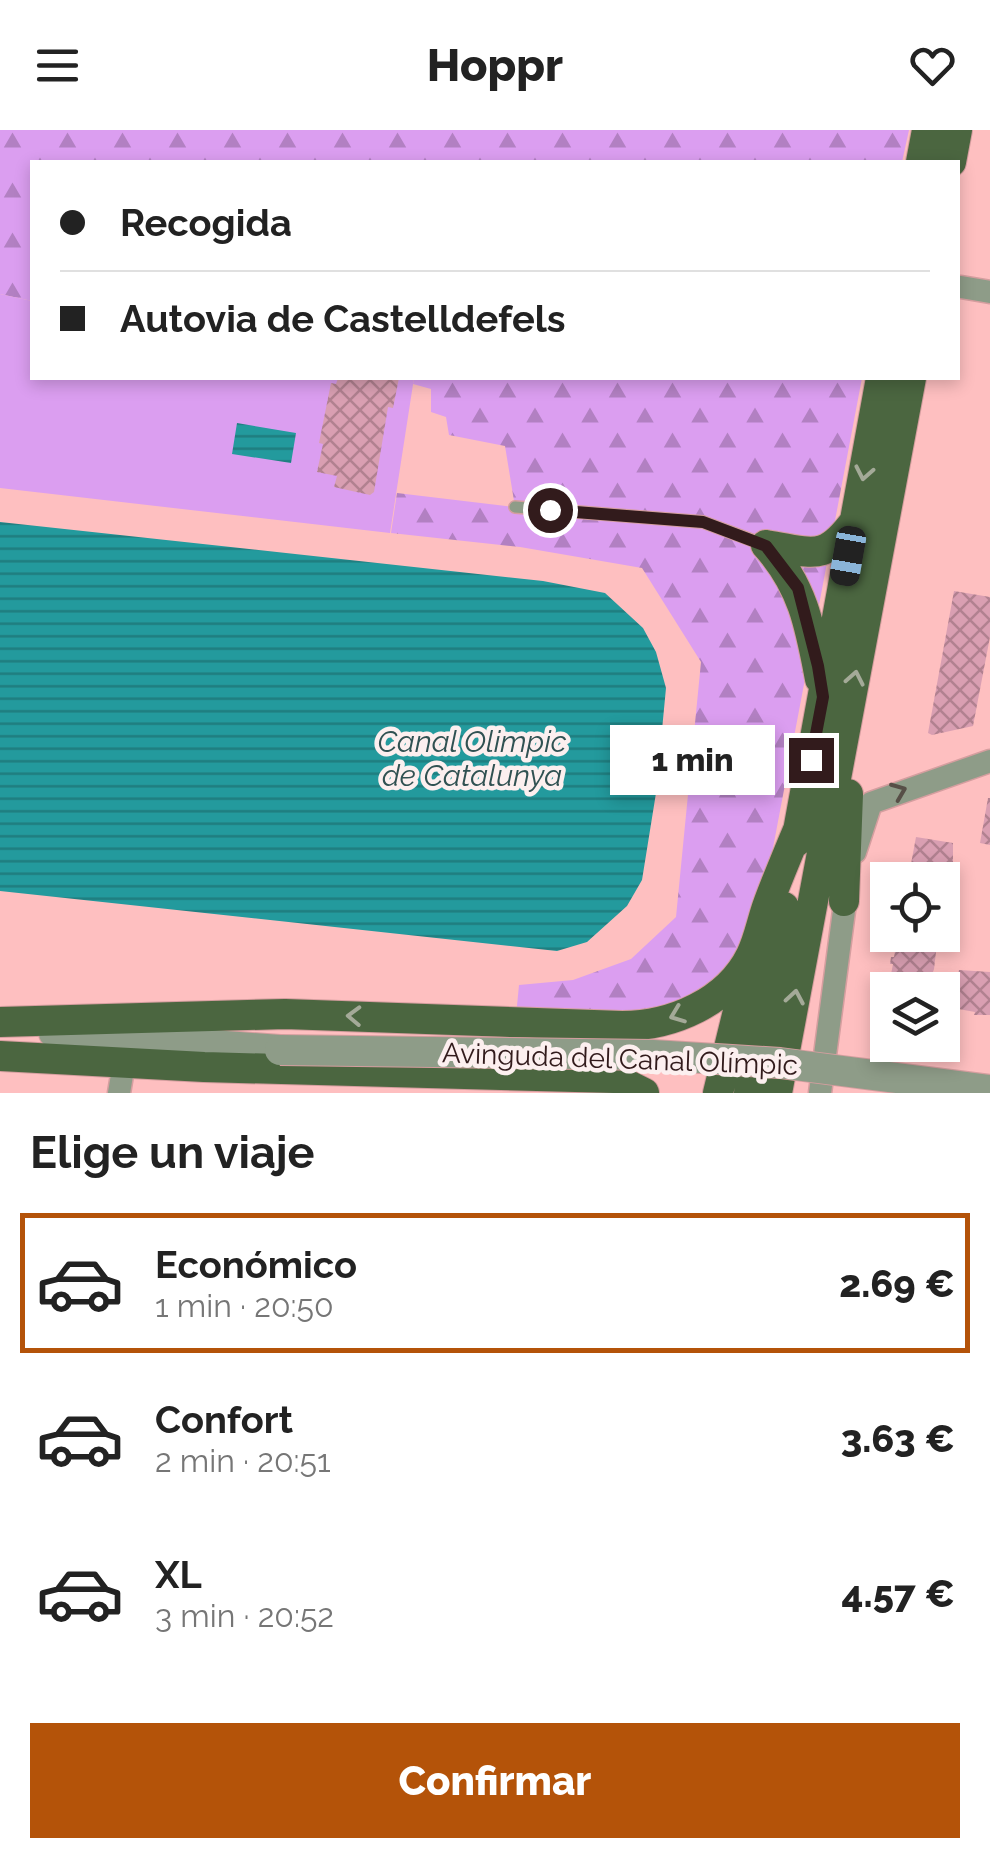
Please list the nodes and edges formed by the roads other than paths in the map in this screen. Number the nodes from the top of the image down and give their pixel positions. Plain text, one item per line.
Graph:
1 (927, 130) edge
2 (957, 130) edge
3 (921, 160) edge
4 (951, 160) edge
5 (961, 287) dead end
6 (990, 292) edge
7 (882, 380) edge
8 (911, 380) edge
9 (515, 508) dead end
10 (855, 520) junction
11 (766, 546) junction
12 (823, 697) junction
13 (844, 735) junction
14 (990, 760) edge
15 (800, 824) junction
16 (844, 901) junction
17 (752, 953) junction
18 (0, 1022) edge
19 (0, 1030) edge
20 (0, 1046) edge
21 (249, 1048) junction
22 (0, 1056) edge
23 (122, 1078) edge
24 (990, 1090) edge
25 (644, 1093) edge
26 (718, 1093) edge
27 (749, 1093) edge
28 (777, 1093) edge
29 (820, 1093) edge

1 - 3 highway
2 - 4 highway
5 - 6 street
7 -> 10 highway
13 -> 8 highway
9 - 11 lane
10 - 11 highway
10 - 12 highway
11 - 12 highway
12 - 15 highway
13 - 16 highway
28 -> 13 highway
16 -> 14 street
15 - 17 highway
15 - 27 highway
16 - 29 street
17 -> 18 highway
17 - 26 highway
19 - 21 street, Avinguda del Canal Olímpic
20 - 21 street, Avinguda del Canal Olímpic
21 - 24 street, Avinguda del Canal Olímpic, bridge
22 - 23 highway
23 - 25 highway

